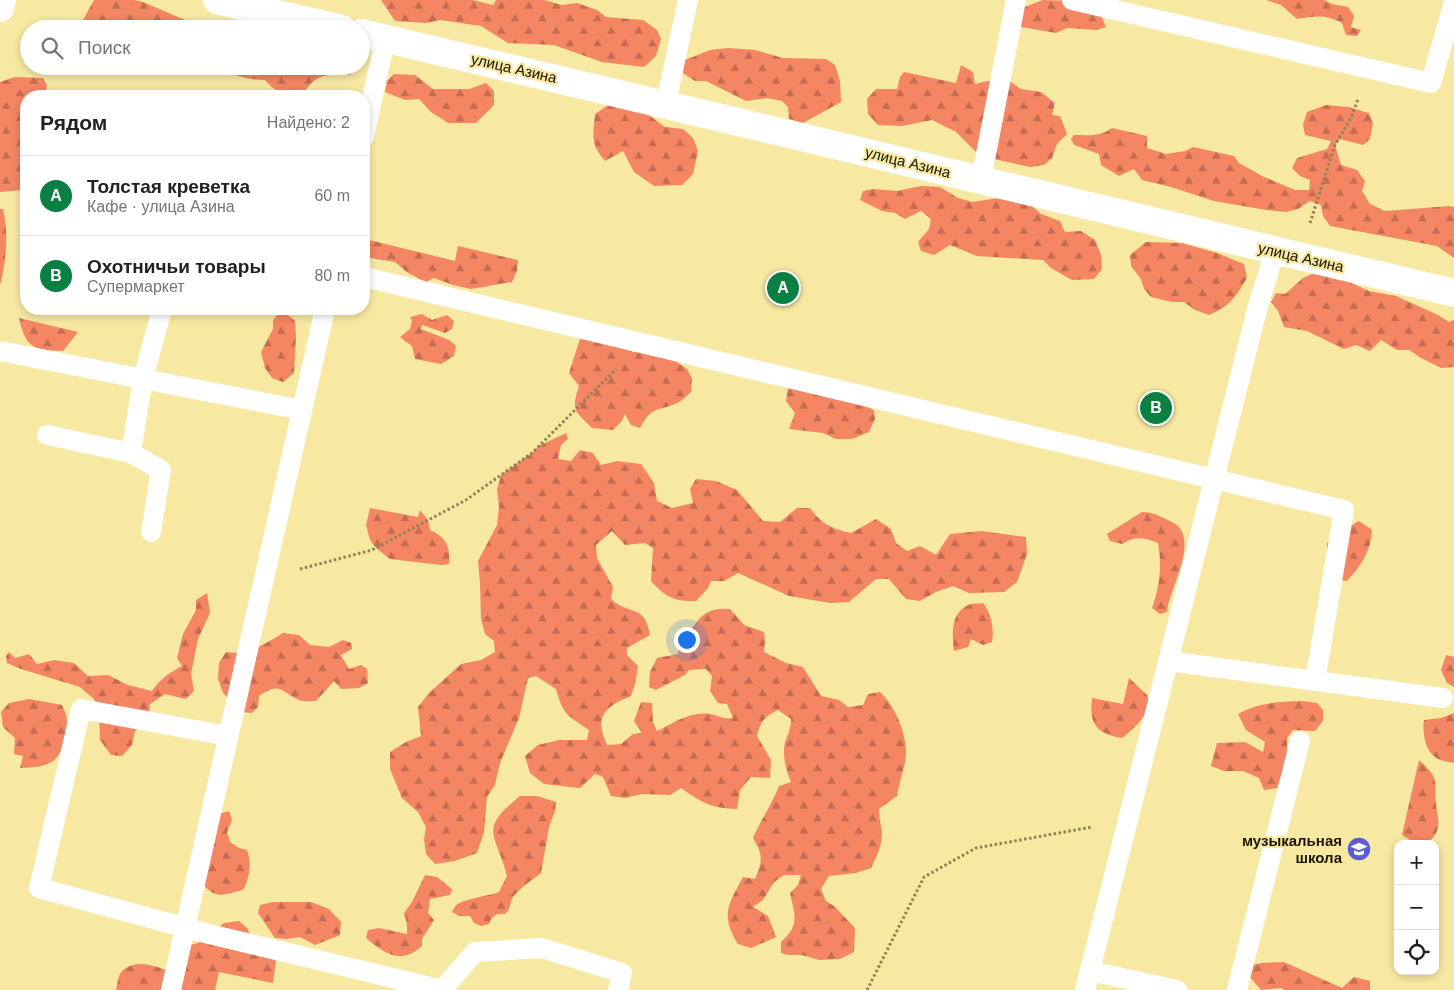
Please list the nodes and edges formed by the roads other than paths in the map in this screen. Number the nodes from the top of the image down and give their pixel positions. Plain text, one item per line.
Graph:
1 (2, 0) edge
2 (217, 0) edge
3 (688, 0) edge
4 (1016, 0) edge
5 (1072, 0) edge
6 (1454, 2) edge
7 (0, 8) edge
8 (303, 20) edge
9 (373, 36) edge
10 (370, 70) edge
11 (370, 75) edge
12 (368, 90) edge
13 (666, 103) junction
14 (981, 180) junction
15 (1288, 254) junction
16 (370, 278) edge
17 (1454, 293) edge
18 (160, 315) edge
19 (324, 315) edge
20 (0, 351) edge
21 (143, 380) junction
22 (302, 410) junction
23 (47, 435) dead end
24 (131, 453) junction
25 (1214, 480) junction
26 (151, 532) dead end
27 (1168, 661) junction
28 (1315, 681) junction
29 (1443, 698) dead end
30 (228, 736) junction
31 (1300, 741) dead end
32 (185, 928) junction
33 (1087, 981) edge
34 (171, 990) edge
35 (442, 990) edge
36 (618, 990) edge
37 (1177, 990) edge
38 (1237, 990) edge

1 - 7 street
2 - 8 street
3 - 13 lane
4 - 14 lane
5 - 6 lane
9 - 10 lane
9 - 13 street, улица Азина
11 - 12 lane
13 - 14 street, улица Азина
14 - 15 street, улица Азина
15 - 17 street, улица Азина
15 - 25 lane
16 - 25 lane
18 - 21 lane
19 - 22 lane
20 - 21 lane
21 - 22 lane
21 - 24 lane
22 - 30 lane
23 - 24 lane
24 - 26 lane
25 - 27 lane
25 - 28 lane
27 - 28 lane
27 - 33 lane
28 - 29 lane
30 - 32 lane
30 - 32 lane
31 - 38 lane
32 - 34 lane
32 - 35 lane
33 - 37 lane
35 - 36 lane

